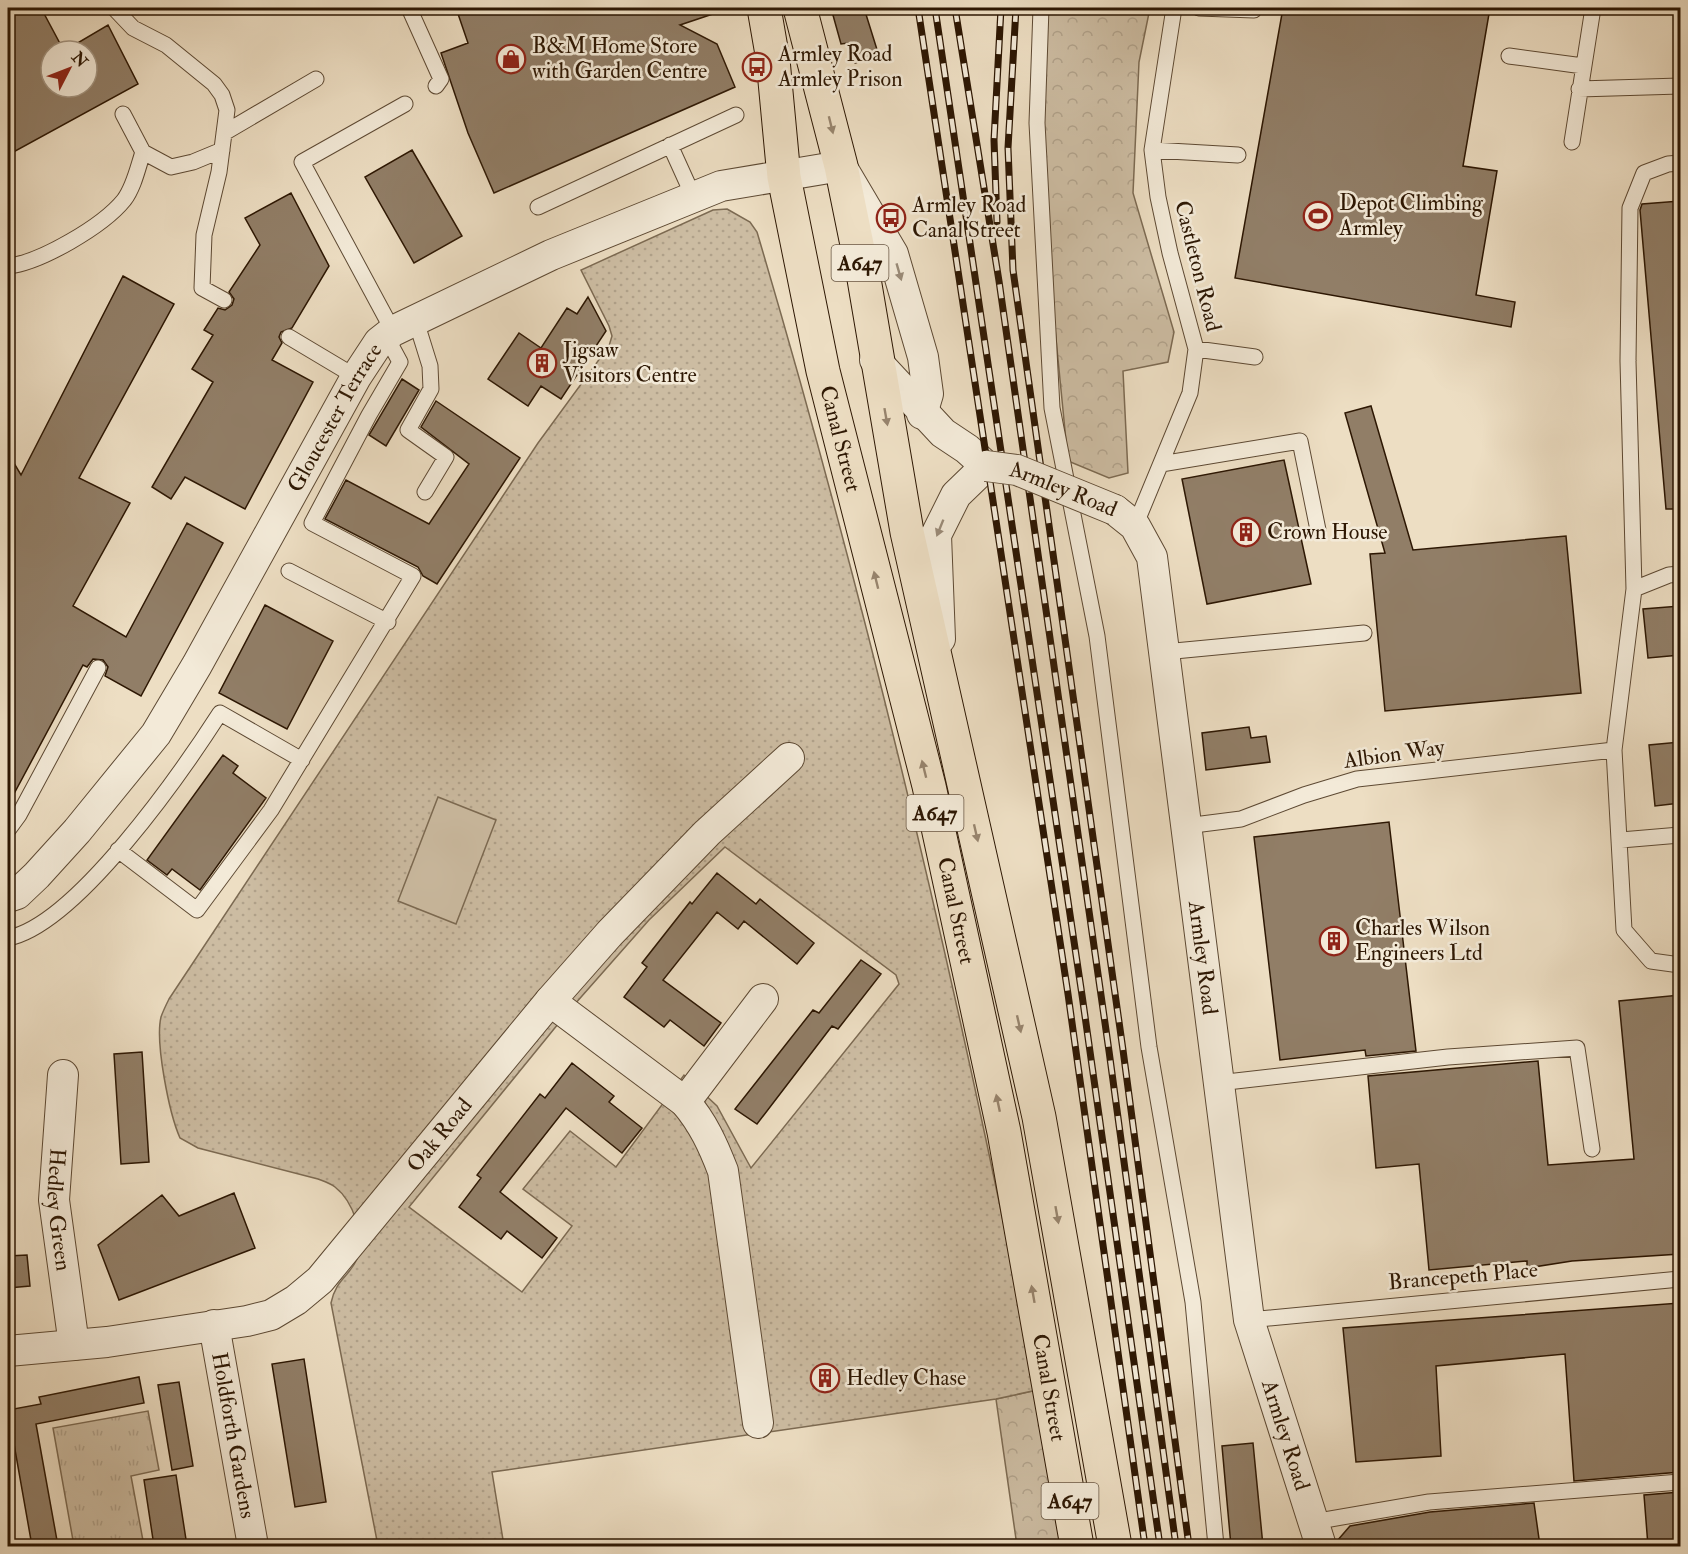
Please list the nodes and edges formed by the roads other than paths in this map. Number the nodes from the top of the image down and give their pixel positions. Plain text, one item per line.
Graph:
1 (114, 8) edge
2 (409, 8) edge
3 (764, 8) edge
4 (800, 8) edge
5 (1041, 8) edge
6 (1173, 8) edge
7 (1199, 8) edge
8 (1593, 8) edge
9 (1254, 10) dead end
10 (1509, 56) dead end
11 (1583, 66) junction
12 (316, 79) dead end
13 (436, 86) dead end
14 (1680, 86) edge
15 (1579, 89) junction
16 (405, 104) dead end
17 (123, 114) dead end
18 (736, 115) dead end
19 (224, 133) junction
20 (1572, 142) dead end
21 (670, 145) junction
22 (222, 150) junction
23 (1152, 150) junction
24 (143, 152) junction
25 (1238, 155) dead end
26 (1680, 163) edge
27 (841, 166) junction
28 (784, 177) junction
29 (694, 198) junction
30 (538, 207) dead end
31 (8, 266) edge
32 (224, 300) dead end
33 (398, 329) junction
34 (289, 337) dead end
35 (1196, 349) junction
36 (1255, 357) dead end
37 (876, 360) junction
38 (356, 377) junction
39 (922, 414) junction
40 (1161, 464) junction
41 (986, 466) junction
42 (425, 492) dead end
43 (1125, 518) junction
44 (1318, 530) dead end
45 (289, 571) dead end
46 (1680, 574) edge
47 (1634, 589) junction
48 (388, 622) junction
49 (1364, 633) dead end
50 (1164, 652) junction
51 (98, 668) dead end
52 (942, 690) junction
53 (1614, 750) junction
54 (789, 758) dead end
55 (302, 760) junction
56 (1186, 826) junction
57 (8, 830) edge
58 (1680, 835) edge
59 (1621, 840) junction
60 (118, 850) junction
61 (8, 897) edge
62 (8, 938) edge
63 (1680, 965) edge
64 (763, 999) dead end
65 (550, 1001) junction
66 (63, 1075) dead end
67 (1218, 1083) junction
68 (685, 1102) junction
69 (1592, 1149) dead end
70 (1680, 1279) edge
71 (1249, 1320) junction
72 (214, 1325) junction
73 (74, 1345) junction
74 (8, 1351) edge
75 (758, 1423) dead end
76 (1680, 1482) edge
77 (1317, 1534) edge
78 (253, 1546) edge
79 (1077, 1546) edge
80 (1115, 1546) edge
81 (1216, 1546) edge

1 - 19 lane
2 - 13 lane
3 - 28 main road, A647
4 -> 27 main road, A647
5 - 81 lane
6 - 23 lane, Castleton Road
7 - 9 lane
8 - 11 lane
10 - 11 lane
11 - 15 lane
12 - 19 lane
14 - 15 lane
15 - 20 lane
16 - 33 lane
17 - 24 lane
18 - 21 lane
19 - 22 lane
21 - 29 lane
21 - 30 lane
22 - 24 lane
22 - 32 lane
23 - 25 lane
23 - 35 lane, Castleton Road
24 - 31 lane
26 - 47 lane
27 - 28 street, Gloucester Terrace
27 - 37 main road, A647
27 -> 39 street
28 - 29 street, Gloucester Terrace
79 -> 28 main road, Canal Street / A647
29 - 33 street, Gloucester Terrace
33 - 38 street, Gloucester Terrace
33 - 42 lane
33 - 48 lane
34 - 38 lane
35 - 36 lane
35 - 40 lane, Castleton Road
37 - 39 street, Armley Road
37 -> 52 main road, Canal Street / A647
38 - 61 street, Gloucester Terrace
39 - 41 street, Armley Road
40 - 43 lane, Castleton Road
40 - 44 lane
41 - 43 street, Armley Road, bridge
41 -> 52 street, Armley Road
43 - 50 street, Armley Road
45 - 48 lane
46 - 47 lane
47 - 53 lane
48 - 55 lane
49 - 50 lane
50 - 56 street, Armley Road
51 - 57 lane
52 -> 80 main road, Canal Street / A647
53 - 56 lane, Albion Way
53 - 59 lane
54 - 65 street, Oak Road
55 - 60 lane
55 - 60 lane
56 - 67 street, Armley Road
58 - 59 lane
59 - 63 lane
60 - 62 lane
64 - 68 street
65 - 68 street
65 - 72 street, Oak Road
66 - 73 street, Hedley Green
67 - 69 lane
67 - 71 street, Armley Road
68 - 75 street
70 - 71 lane, Brancepeth Place
71 - 77 street, Armley Road
72 - 73 street, Oak Road
72 - 78 street, Holdforth Gardens
73 - 74 street, Oak Road
76 - 77 lane

